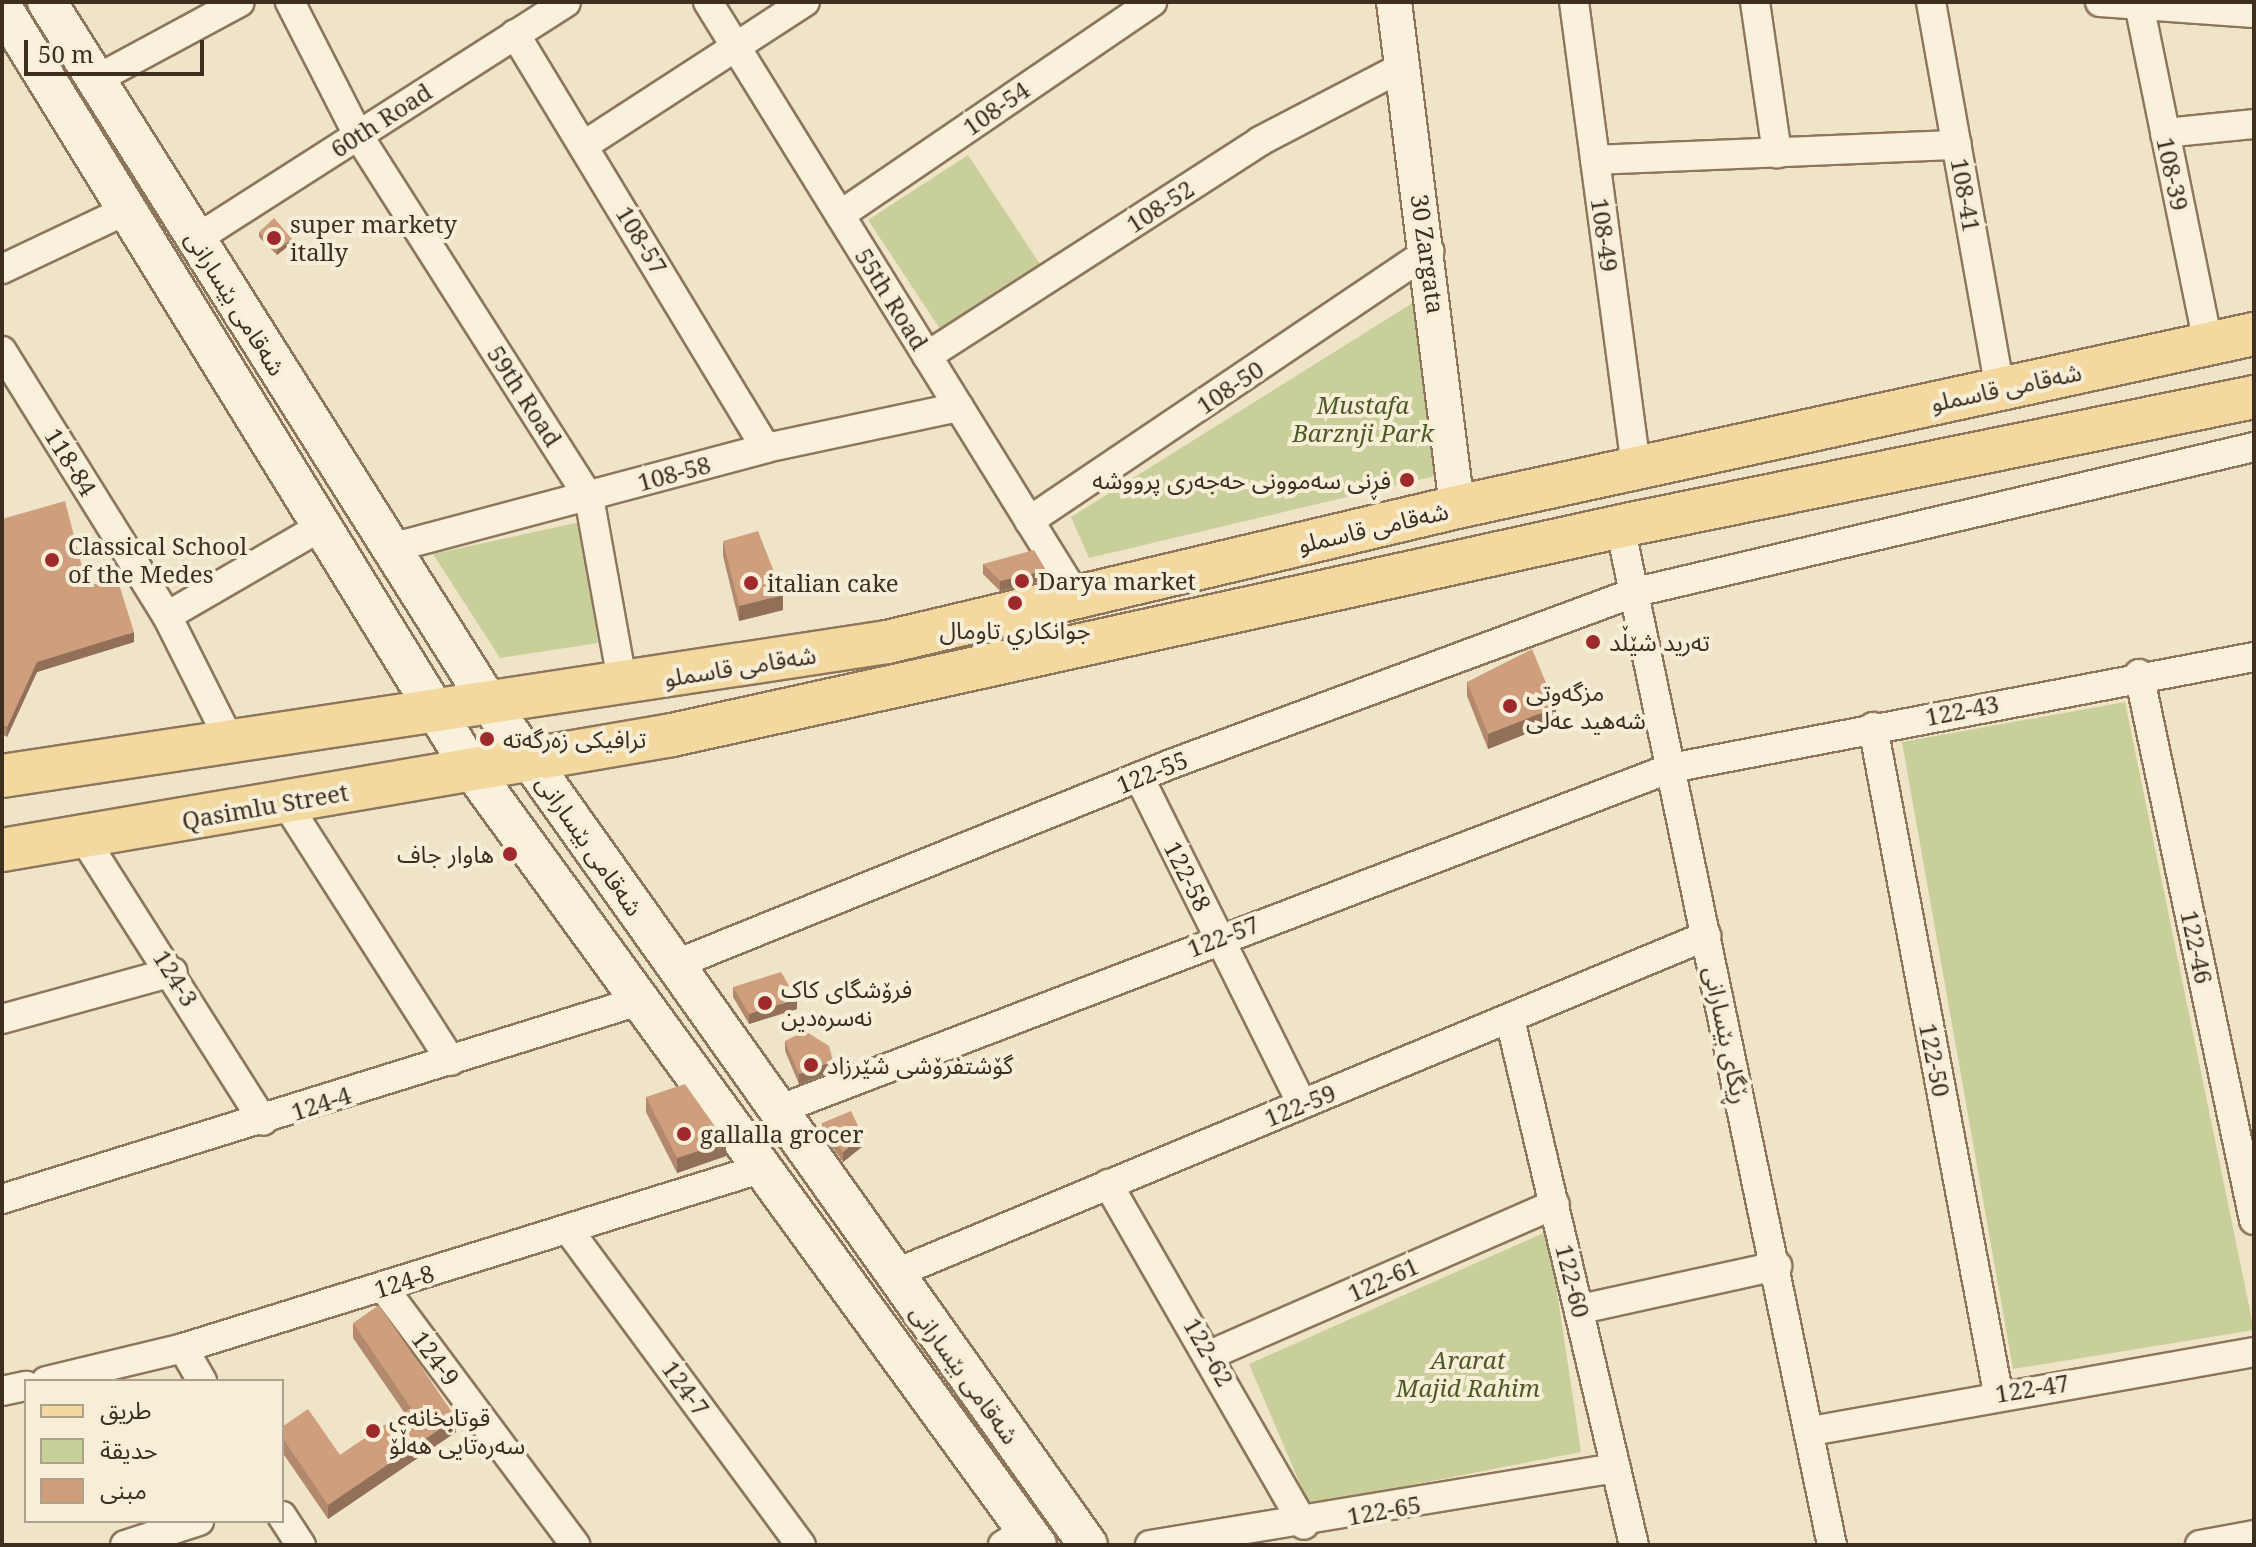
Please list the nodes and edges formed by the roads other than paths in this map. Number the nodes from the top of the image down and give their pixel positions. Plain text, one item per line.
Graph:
1 (47, 2) edge
2 (240, 2) edge
3 (290, 2) edge
4 (566, 2) edge
5 (708, 2) edge
6 (805, 2) edge
7 (1152, 2) edge
8 (1394, 2) edge
9 (1574, 2) edge
10 (1755, 2) edge
11 (1931, 2) edge
12 (2100, 2) edge
13 (2139, 4) edge
14 (2, 7) edge
15 (2254, 13) edge
16 (515, 34) junction
17 (736, 47) junction
18 (1400, 68) junction
19 (97, 79) junction
20 (2254, 124) edge
21 (2165, 133) junction
22 (358, 135) junction
23 (586, 144) junction
24 (1957, 145) junction
25 (1777, 153) junction
26 (1595, 160) junction
27 (129, 209) junction
28 (840, 215) junction
29 (196, 239) junction
30 (1429, 251) junction
31 (2, 269) edge
32 (2254, 334) edge
33 (2208, 344) junction
34 (2, 351) edge
35 (927, 356) junction
36 (2000, 388) junction
37 (2254, 397) edge
38 (959, 407) junction
39 (307, 415) junction
40 (273, 437) junction
41 (2254, 447) edge
42 (766, 448) junction
43 (1636, 468) junction
44 (589, 497) junction
45 (1457, 507) junction
46 (1029, 521) junction
47 (324, 525) junction
48 (1620, 526) junction
49 (391, 548) junction
50 (1636, 592) junction
51 (1076, 596) junction
52 (167, 616) junction
53 (2254, 657) edge
54 (2139, 674) junction
55 (623, 686) junction
56 (489, 703) junction
57 (434, 708) junction
58 (1873, 727) junction
59 (230, 741) junction
60 (528, 758) junction
61 (1671, 768) junction
62 (472, 770) junction
63 (2, 776) edge
64 (1139, 777) junction
65 (286, 803) junction
66 (83, 837) junction
67 (2, 850) edge
68 (1706, 936) junction
69 (1219, 937) junction
70 (674, 965) junction
71 (173, 972) junction
72 (639, 1001) junction
73 (2, 1019) edge
74 (1510, 1019) junction
75 (451, 1061) junction
76 (1302, 1104) junction
77 (778, 1110) junction
78 (2243, 1111) edge
79 (263, 1121) junction
80 (760, 1169) junction
81 (1108, 1184) junction
82 (2, 1199) edge
83 (1555, 1204) junction
84 (2254, 1220) edge
85 (570, 1232) junction
86 (1777, 1266) junction
87 (894, 1274) junction
88 (383, 1287) junction
89 (1581, 1309) junction
90 (183, 1348) junction
91 (2254, 1352) edge
92 (1212, 1354) junction
93 (54, 1379) edge
94 (201, 1379) edge
95 (24, 1386) edge
96 (2, 1391) edge
97 (1998, 1393) junction
98 (1811, 1431) junction
99 (1616, 1468) junction
100 (284, 1519) edge
101 (193, 1523) edge
102 (1304, 1525) junction
103 (2254, 1535) edge
104 (1022, 1540) edge
105 (125, 1545) edge
106 (301, 1545) edge
107 (575, 1545) edge
108 (801, 1545) edge
109 (1088, 1545) edge
110 (1150, 1545) edge
111 (1634, 1545) edge
112 (1832, 1545) edge
113 (2200, 1545) edge

1 - 19 main road, شەقامی بێسارانی
2 - 19 street
3 - 22 street, 59th Road
4 - 16 street, 60th Road
5 - 17 street, 55th Road
6 - 17 street
7 - 28 street, 108-54
8 - 18 street, 30 Zargata
9 - 26 street, 108-49
10 - 25 street
11 - 24 street, 108-41
12 - 13 street
13 - 15 street
13 - 21 street, 108-39
14 - 27 main road, شەقامی بێسارانی
16 - 22 street, 60th Road
16 - 23 street, 108-57
17 - 23 street
17 - 28 street, 55th Road
18 - 30 street, 30 Zargata
18 - 35 street, 108-52
19 - 29 main road, شەقامی بێسارانی
20 - 21 street
21 - 33 street, 108-39
22 - 29 street, 60th Road
22 - 44 street, 59th Road
23 - 42 street, 108-57
24 - 25 street
24 - 36 street, 108-41
25 - 26 street
26 - 43 street, 108-49
27 - 31 street
27 - 40 main road, شەقامی بێسارانی
28 - 35 street, 55th Road
29 - 39 main road, شەقامی بێسارانی
30 - 45 street, 30 Zargata
30 - 46 street, 108-50
32 - 33 main road, شەقامی قاسملو
33 - 36 main road, شەقامی قاسملو
34 - 52 street, 118-84
35 - 38 street, 55th Road
36 - 43 main road, شەقامی قاسملو
37 - 48 main road, شەقامی قاسملو
38 - 42 street, 108-58
38 - 46 street, 55th Road
39 - 40 main road
39 - 49 main road, شەقامی بێسارانی
40 - 47 main road, شەقامی بێسارانی
41 - 50 street, 122-55
42 - 44 street, 108-58
43 - 45 main road, شەقامی قاسملو
44 - 49 street, 108-58
44 - 55 street, 59th Road
45 - 51 main road, شەقامی قاسملو
46 - 51 street, 55th Road
47 - 52 street
47 - 57 main road, شەقامی بێسارانی
48 - 50 street, ڕێگای بێسارانی
48 - 60 main road, شەقامی قاسملو
49 - 56 main road, شەقامی بێسارانی
50 - 61 street, ڕێگای بێسارانی
50 - 64 street, 122-55
51 - 55 main road, شەقامی قاسملو
52 - 59 street, 118-84
53 - 54 street, 122-43
54 - 58 street, 122-43
54 - 78 street, 122-46
55 - 56 main road, شەقامی قاسملو
56 - 57 main road
56 - 60 main road, شەقامی بێسارانی
57 - 59 main road
57 - 62 main road, شەقامی بێسارانی
58 - 61 street, 122-43
58 - 97 street, 122-50
59 - 63 main road
60 - 62 main road, Qasimlu Street
60 - 70 main road, شەقامی بێسارانی
61 - 68 street, ڕێگای بێسارانی
61 - 69 street, 122-57
62 - 65 main road, Qasimlu Street
62 - 72 main road, شەقامی بێسارانی
64 - 69 street, 122-58
64 - 70 street, 122-55
65 - 66 main road, Qasimlu Street
65 - 75 street
66 - 67 main road, Qasimlu Street
66 - 71 street, 124-3
68 - 74 street, 122-59
68 - 86 street, ڕێگای بێسارانی
69 - 76 street, 122-58
69 - 77 street, 122-57
70 - 77 main road, شەقامی بێسارانی
71 - 73 street
71 - 79 street, 124-3
72 - 75 street, 124-4
72 - 80 main road, شەقامی بێسارانی
74 - 76 street, 122-59
74 - 83 street, 122-60
75 - 79 street, 124-4
76 - 81 street, 122-59
77 - 87 main road, شەقامی بێسارانی
78 - 84 street, 122-46
79 - 82 street, 124-4
80 - 85 street, 124-8
80 - 104 main road, شەقامی بێسارانی
81 - 87 street, 122-59
81 - 92 street, 122-62
83 - 89 street, 122-60
83 - 92 street, 122-61
85 - 88 street, 124-8
85 - 108 street, 124-7
86 - 89 street
86 - 98 street, ڕێگای بێسارانی
87 - 109 main road, شەقامی بێسارانی
88 - 90 street, 124-8
88 - 107 street, 124-9
89 - 99 street, 122-60
90 - 93 street, 124-8
90 - 94 street
91 - 97 street, 122-47
92 - 102 street, 122-62
95 - 96 street
97 - 98 street, 122-47
98 - 112 street, ڕێگای بێسارانی
99 - 102 street, 122-65
99 - 111 street, 122-60
100 - 106 street
101 - 105 street
102 - 110 street, 122-65
103 - 113 street

